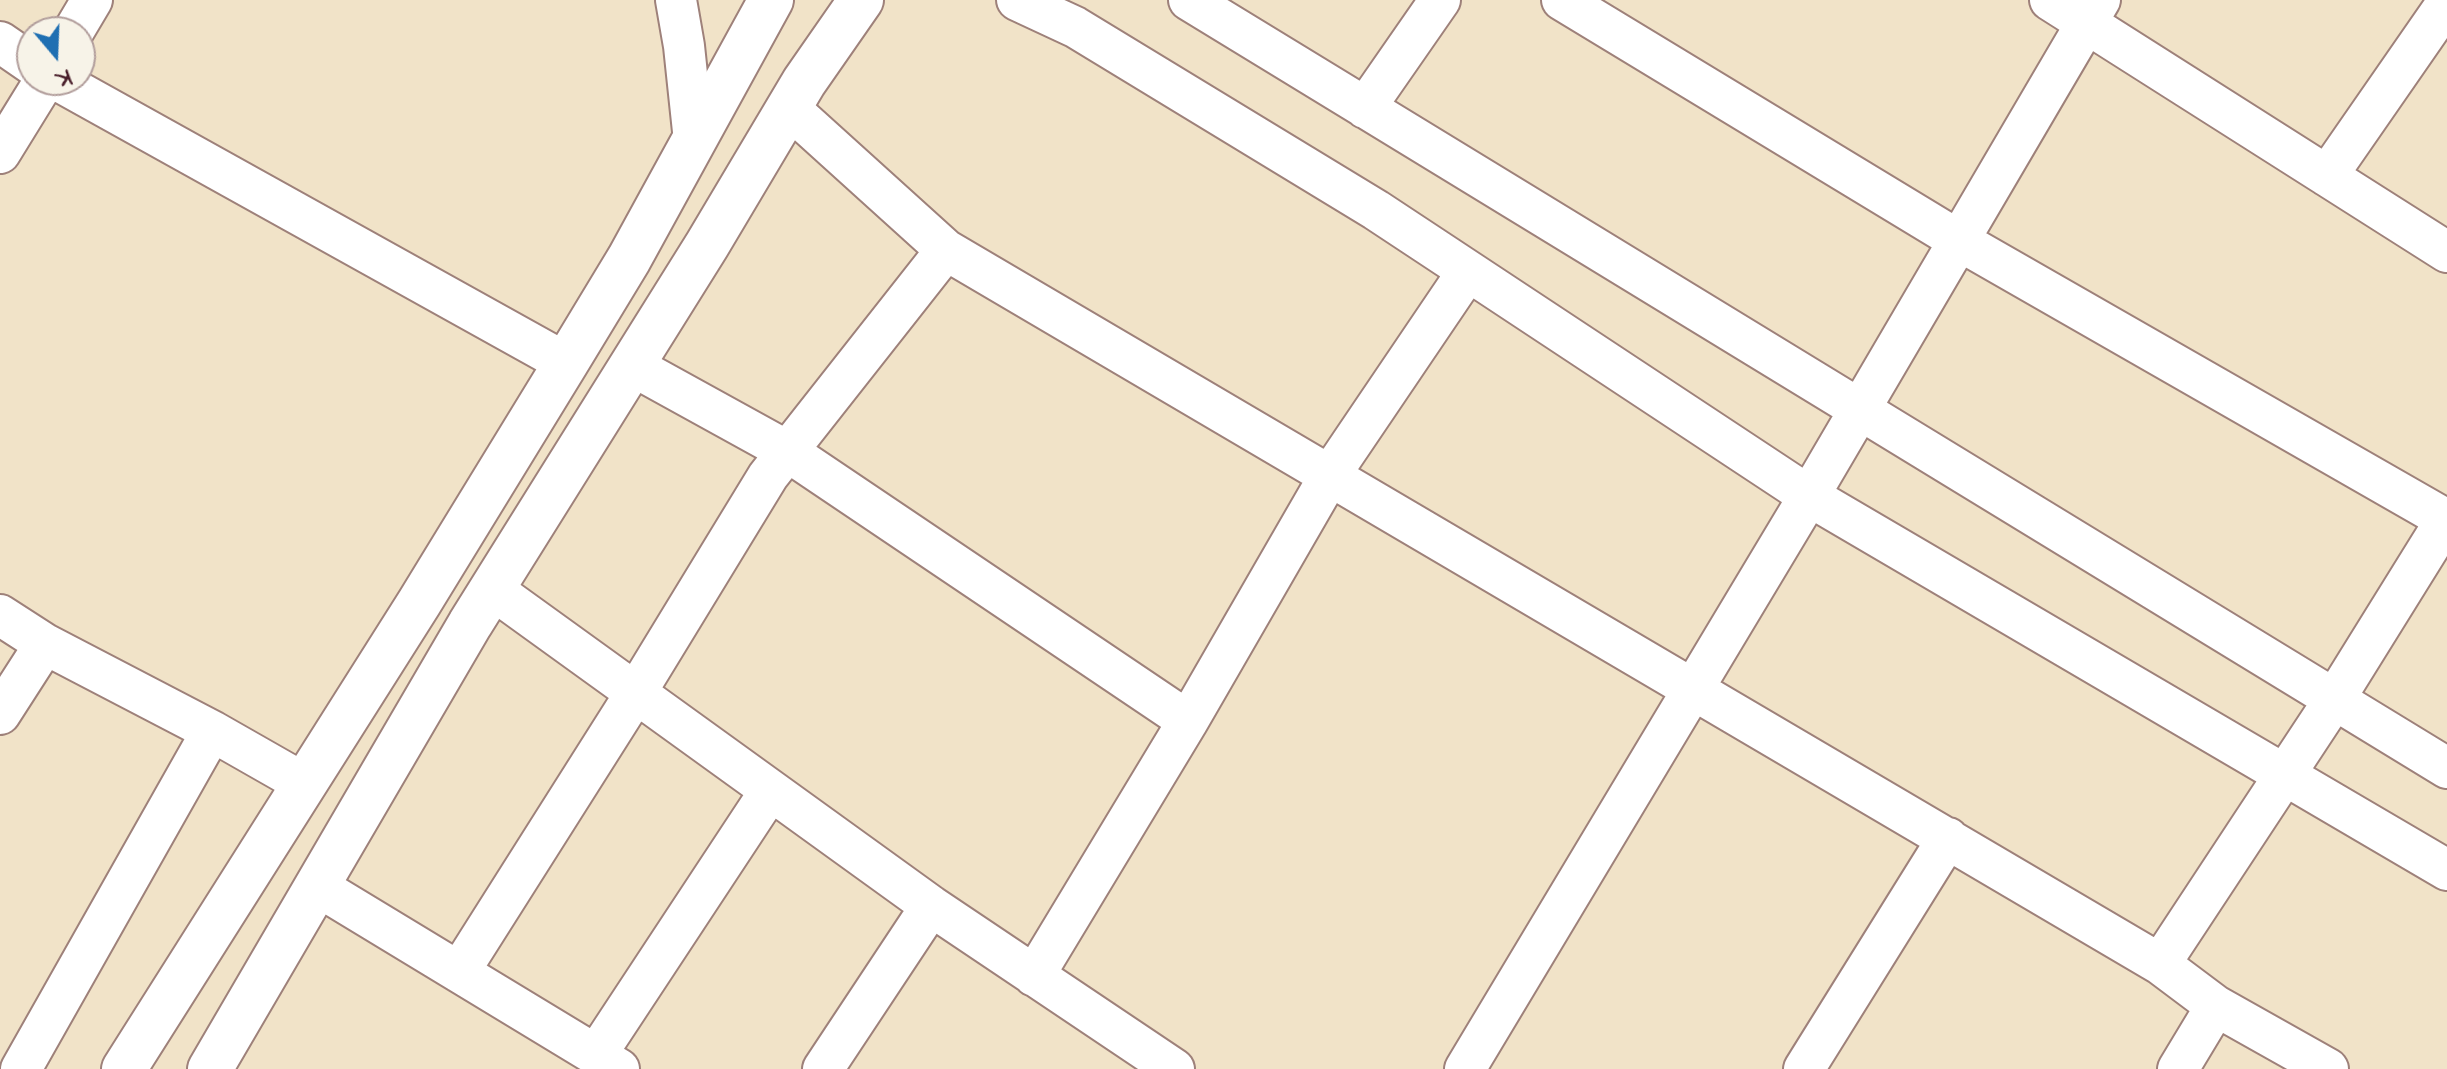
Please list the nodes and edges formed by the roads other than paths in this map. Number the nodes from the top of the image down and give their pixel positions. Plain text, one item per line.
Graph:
1 (676, 0) edge
2 (771, 0) edge
3 (861, 0) edge
4 (1017, 0) edge
5 (1189, 0) edge
6 (1440, 0) edge
7 (1562, 0) edge
8 (2050, 0) edge
9 (2447, 3) edge
10 (2093, 11) edge
11 (35, 96) edge
12 (86, 96) edge
13 (789, 108) junction
14 (1365, 108) junction
15 (694, 141) junction
16 (0, 153) edge
17 (2327, 176) junction
18 (1958, 240) junction
19 (946, 250) junction
20 (2447, 252) edge
21 (1468, 271) junction
22 (566, 363) junction
23 (631, 365) junction
24 (1859, 410) junction
25 (787, 451) junction
26 (1330, 475) junction
27 (1809, 496) junction
28 (2447, 519) edge
29 (492, 589) junction
30 (0, 615) edge
31 (45, 644) junction
32 (1695, 688) junction
33 (635, 694) junction
34 (2334, 700) junction
35 (0, 714) edge
36 (1188, 721) junction
37 (212, 731) junction
38 (2447, 768) edge
39 (2285, 775) junction
40 (305, 784) junction
41 (770, 791) junction
42 (1948, 838) junction
43 (2447, 870) edge
44 (317, 886) junction
45 (931, 906) junction
46 (2160, 964) junction
47 (459, 972) junction
48 (1034, 976) junction
49 (2216, 1006) junction
50 (608, 1062) edge
51 (21, 1069) edge
52 (124, 1069) edge
53 (210, 1069) edge
54 (823, 1069) edge
55 (1174, 1069) edge
56 (1465, 1069) edge
57 (1804, 1069) edge
58 (2178, 1069) edge
59 (2328, 1069) edge

1 - 15 street
2 - 15 main road
3 - 13 main road
4 - 21 street
5 - 14 street
6 - 14 street
7 - 18 street
8 - 10 street
9 - 17 street
10 - 17 street
10 - 18 street
11 - 16 street
12 - 22 street
13 - 19 street
13 - 23 main road
14 - 24 street
15 - 22 main road
17 - 20 street
18 - 24 street
18 - 28 street
19 - 25 street
19 - 26 street
21 - 26 street
21 - 27 street
22 - 40 main road
23 - 25 street
23 - 29 main road
24 - 27 street
24 - 34 street
25 - 33 street
25 - 36 street
26 - 32 street
26 - 36 street
27 - 32 street
27 - 39 street
28 - 34 street
29 - 33 street
29 - 44 main road
30 - 31 street
31 - 35 street
31 - 37 street
32 - 42 street
32 - 56 street
33 - 41 street
33 - 47 street
34 - 38 street
34 - 39 street
36 - 48 street
37 - 40 street
37 - 51 street
39 - 43 street
39 - 46 street
40 - 52 main road
41 - 45 street
41 - 50 street
42 - 46 street
42 - 57 street
44 - 47 street
44 - 53 main road
45 - 48 street
45 - 54 street
46 - 49 street
47 - 50 street
48 - 55 street
49 - 58 street
49 - 59 street

